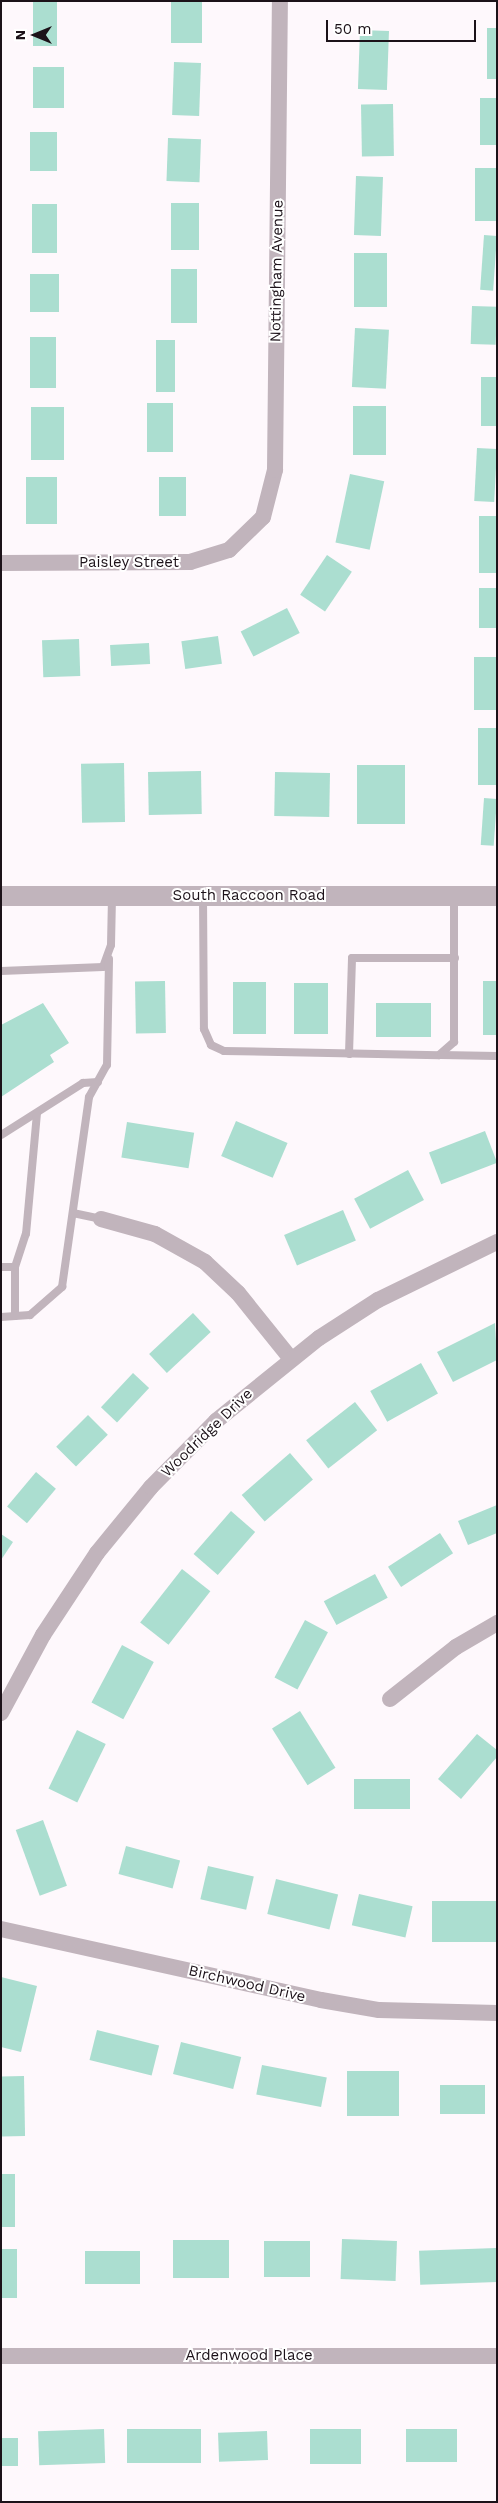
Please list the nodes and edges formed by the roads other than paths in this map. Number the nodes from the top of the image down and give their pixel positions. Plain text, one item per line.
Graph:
1 (280, 1) edge
2 (249, 534) joint
3 (1, 563) edge
4 (1, 896) edge
5 (112, 896) junction
6 (203, 896) junction
7 (454, 896) junction
8 (497, 896) edge
9 (109, 958) junction
10 (455, 958) junction
11 (1, 971) edge
12 (349, 1054) junction
13 (439, 1055) junction
14 (497, 1056) edge
15 (98, 1082) junction
16 (37, 1113) junction
17 (1, 1135) edge
18 (73, 1213) junction
19 (101, 1219) joint
20 (497, 1242) edge
21 (1, 1267) edge
22 (15, 1267) junction
23 (15, 1316) junction
24 (1, 1317) edge
25 (290, 1359) junction
26 (497, 1623) edge
27 (390, 1699) dead end
28 (1, 1713) edge
29 (1, 1929) edge
30 (497, 2013) edge
31 (1, 2356) edge
32 (497, 2356) edge

1 - 2 street, Nottingham Avenue
2 - 3 street, Paisley Street
4 - 5 street, South Raccoon Road
5 - 6 street, South Raccoon Road
5 - 9 lane
6 - 7 street, South Raccoon Road
6 - 12 lane
7 - 8 street, South Raccoon Road
7 - 10 lane
9 - 11 lane
9 - 15 lane
10 - 12 lane
10 - 13 lane
12 - 13 lane
13 - 14 lane
15 - 16 lane
15 - 18 lane
16 - 17 lane
16 - 22 lane
18 - 19 lane
18 - 23 lane
19 - 25 street
20 - 25 street, Woodridge Drive
21 - 22 lane
22 - 23 lane
23 - 24 lane
25 - 28 street, Woodridge Drive
26 - 27 street
29 - 30 street, Birchwood Drive
31 - 32 street, Ardenwood Place

